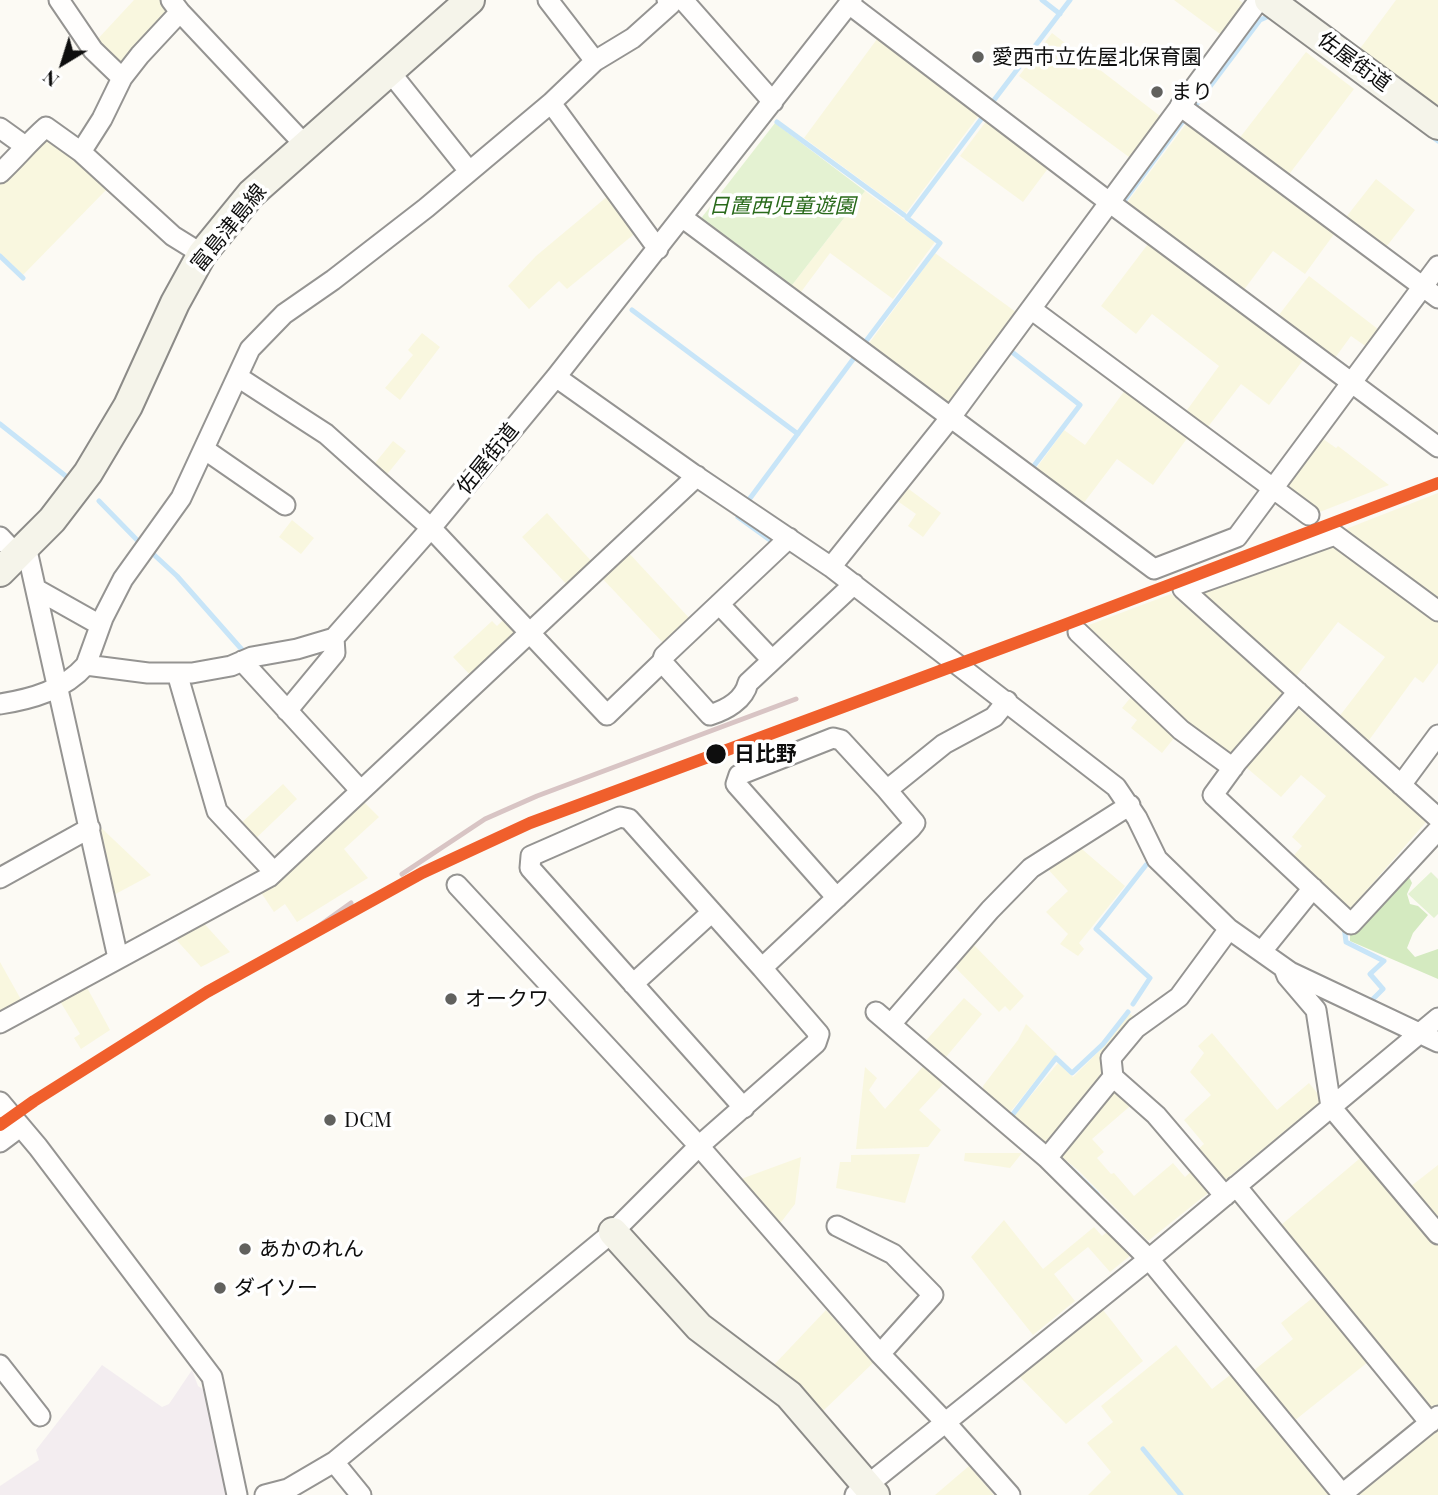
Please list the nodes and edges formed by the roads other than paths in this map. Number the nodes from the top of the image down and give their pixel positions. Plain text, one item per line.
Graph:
1 (59, 0) edge
2 (470, 0) edge
3 (548, 0) edge
4 (1259, 0) edge
5 (1269, 0) edge
6 (674, 1) edge
7 (851, 2) edge
8 (176, 6) edge
9 (595, 61) junction
10 (390, 72) junction
11 (122, 78) junction
12 (773, 102) junction
13 (551, 103) junction
14 (1180, 106) junction
15 (1438, 125) edge
16 (0, 128) edge
17 (305, 145) junction
18 (24, 146) junction
19 (81, 152) junction
20 (469, 171) junction
21 (0, 173) edge
22 (1109, 202) junction
23 (683, 218) junction
24 (657, 249) junction
25 (202, 254) junction
26 (1438, 266) edge
27 (1430, 293) edge
28 (1031, 309) junction
29 (238, 377) junction
30 (556, 377) junction
31 (1352, 383) junction
32 (951, 417) junction
33 (1438, 447) edge
34 (204, 449) junction
35 (697, 476) junction
36 (1273, 489) junction
37 (285, 505) dead end
38 (1309, 515) dead end
39 (431, 528) junction
40 (789, 538) junction
41 (11, 552) edge
42 (831, 567) junction
43 (854, 584) junction
44 (36, 589) junction
45 (719, 604) junction
46 (1438, 611) edge
47 (100, 625) junction
48 (530, 632) junction
49 (1078, 632) dead end
50 (334, 638) junction
51 (772, 660) junction
52 (243, 661) junction
53 (662, 662) junction
54 (86, 665) junction
55 (177, 673) junction
56 (59, 688) junction
57 (1298, 692) junction
58 (1007, 701) junction
59 (0, 704) edge
60 (287, 711) junction
61 (1438, 735) edge
62 (1233, 768) junction
63 (1401, 785) junction
64 (361, 790) junction
65 (887, 790) junction
66 (1130, 805) junction
67 (1438, 818) edge
68 (90, 828) junction
69 (1438, 830) edge
70 (274, 872) junction
71 (0, 878) edge
72 (457, 885) dead end
73 (1313, 888) junction
74 (837, 898) junction
75 (712, 912) junction
76 (1229, 929) junction
77 (1262, 951) junction
78 (118, 958) junction
79 (1284, 967) junction
80 (762, 968) junction
81 (633, 984) junction
82 (1438, 1018) edge
83 (0, 1023) edge
84 (1420, 1034) junction
85 (1438, 1042) edge
86 (1113, 1077) junction
87 (0, 1102) edge
88 (1331, 1107) junction
89 (744, 1108) junction
90 (20, 1127) junction
91 (0, 1142) edge
92 (699, 1146) junction
93 (1047, 1158) junction
94 (1231, 1191) junction
95 (837, 1226) dead end
96 (613, 1232) junction
97 (1438, 1234) edge
98 (1150, 1259) junction
99 (880, 1354) junction
100 (0, 1365) edge
101 (40, 1416) dead end
102 (1434, 1420) edge
103 (947, 1423) junction
104 (334, 1462) junction
105 (866, 1492) edge
106 (237, 1495) edge
107 (265, 1495) edge
108 (361, 1495) edge
109 (1010, 1495) edge
110 (1342, 1495) edge

1 - 11 street
2 - 10 main road, 富島津島線
3 - 9 street
4 - 14 street
5 - 15 main road, 佐屋街道
6 - 9 street
6 - 12 street
7 - 12 street, 佐屋街道
7 - 22 street
8 - 11 street
8 - 17 street
9 - 13 street
10 - 17 main road, 富島津島線
10 - 20 street
11 - 19 street
12 - 23 street, 佐屋街道
13 - 20 street
13 - 24 street
14 - 22 street
14 - 27 street
16 - 18 street
17 - 25 main road, 富島津島線
18 - 19 street
18 - 21 street
19 - 25 street
20 - 29 street
22 - 28 street
22 - 31 street
23 - 24 street, 佐屋街道
23 - 32 street
24 - 30 street, 佐屋街道
25 - 41 main road, 富島津島線
26 - 27 street
27 - 31 street
28 - 32 street
28 - 36 street
29 - 34 street
29 - 39 street
30 - 35 street
30 - 39 street, 佐屋街道
31 - 33 street
31 - 36 street
32 - 36 street
32 - 42 street
34 - 37 street
34 - 47 street
35 - 40 street
35 - 48 street
36 - 38 street
39 - 48 street
39 - 50 street, 佐屋街道
40 - 42 street
40 - 45 street
41 - 44 street
42 - 43 street
43 - 51 street
43 - 58 street
44 - 47 street
44 - 56 street
45 - 51 street
45 - 53 street
46 - 57 street
47 - 54 street
48 - 53 street
48 - 64 street
49 - 62 street
50 - 52 street
50 - 60 street
51 - 53 street
52 - 55 street
52 - 60 street
54 - 55 street
54 - 56 street
55 - 70 street
56 - 59 street
56 - 68 street
57 - 62 street
57 - 63 street
58 - 65 street
58 - 66 street
60 - 64 street
61 - 63 street
62 - 73 street
63 - 67 street
64 - 70 street
65 - 74 street
65 - 74 street
66 - 76 street
66 - 93 street
68 - 71 street
68 - 78 street
69 - 73 street
70 - 78 street
72 - 92 street
73 - 77 street
74 - 80 street
75 - 80 street
75 - 81 street
75 - 81 street
76 - 77 street
76 - 86 street
77 - 79 street
78 - 83 street
79 - 84 street
79 - 88 street
80 - 89 street
81 - 89 street
82 - 84 street
84 - 85 street
84 - 88 street
86 - 93 street
86 - 94 street
87 - 90 street
88 - 94 street
88 - 97 street
89 - 92 street
90 - 91 street
90 - 106 street
92 - 96 street
92 - 99 street
93 - 98 street
94 - 98 street
94 - 102 street
95 - 99 street
96 - 104 street
96 - 105 main road
98 - 103 street
98 - 110 street
99 - 103 street
100 - 101 street
102 - 110 street
103 - 105 street
103 - 109 street
104 - 107 street
104 - 108 street

